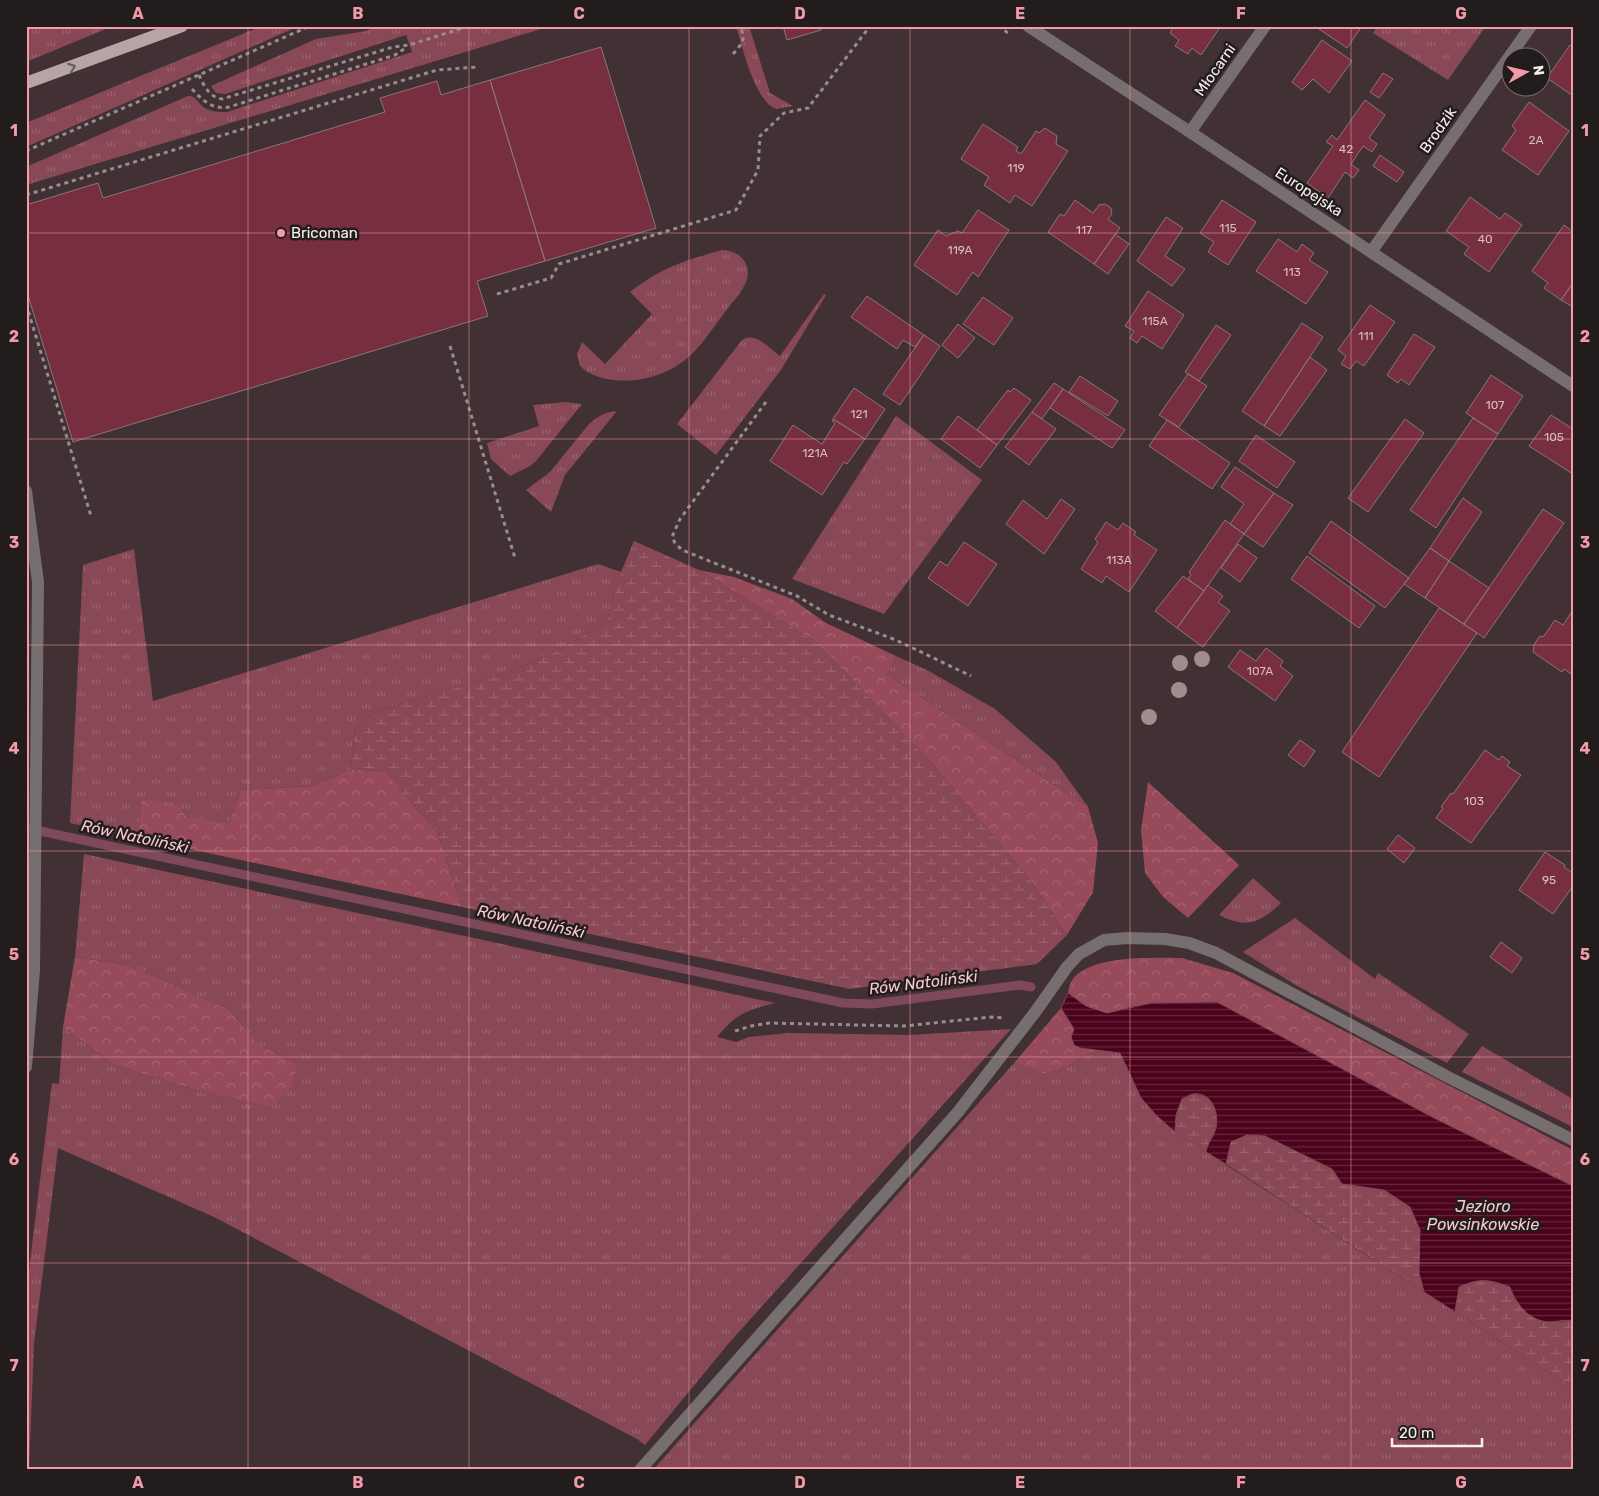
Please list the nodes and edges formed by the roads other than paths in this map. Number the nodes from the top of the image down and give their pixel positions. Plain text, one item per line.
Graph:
1 (182, 26) edge
2 (1028, 26) edge
3 (1265, 26) edge
4 (1531, 26) edge
5 (26, 84) edge
6 (1190, 132) junction
7 (1371, 252) junction
8 (1573, 386) edge
9 (26, 491) edge
10 (26, 1067) edge
11 (1573, 1140) edge
12 (640, 1470) edge

5 -> 1 main road
2 - 6 street, Europejska
3 - 6 street, Młocarni
4 - 7 street, Brodzik
6 - 7 street, Europejska
7 - 8 street, Europejska
9 - 10 street
11 - 12 street

